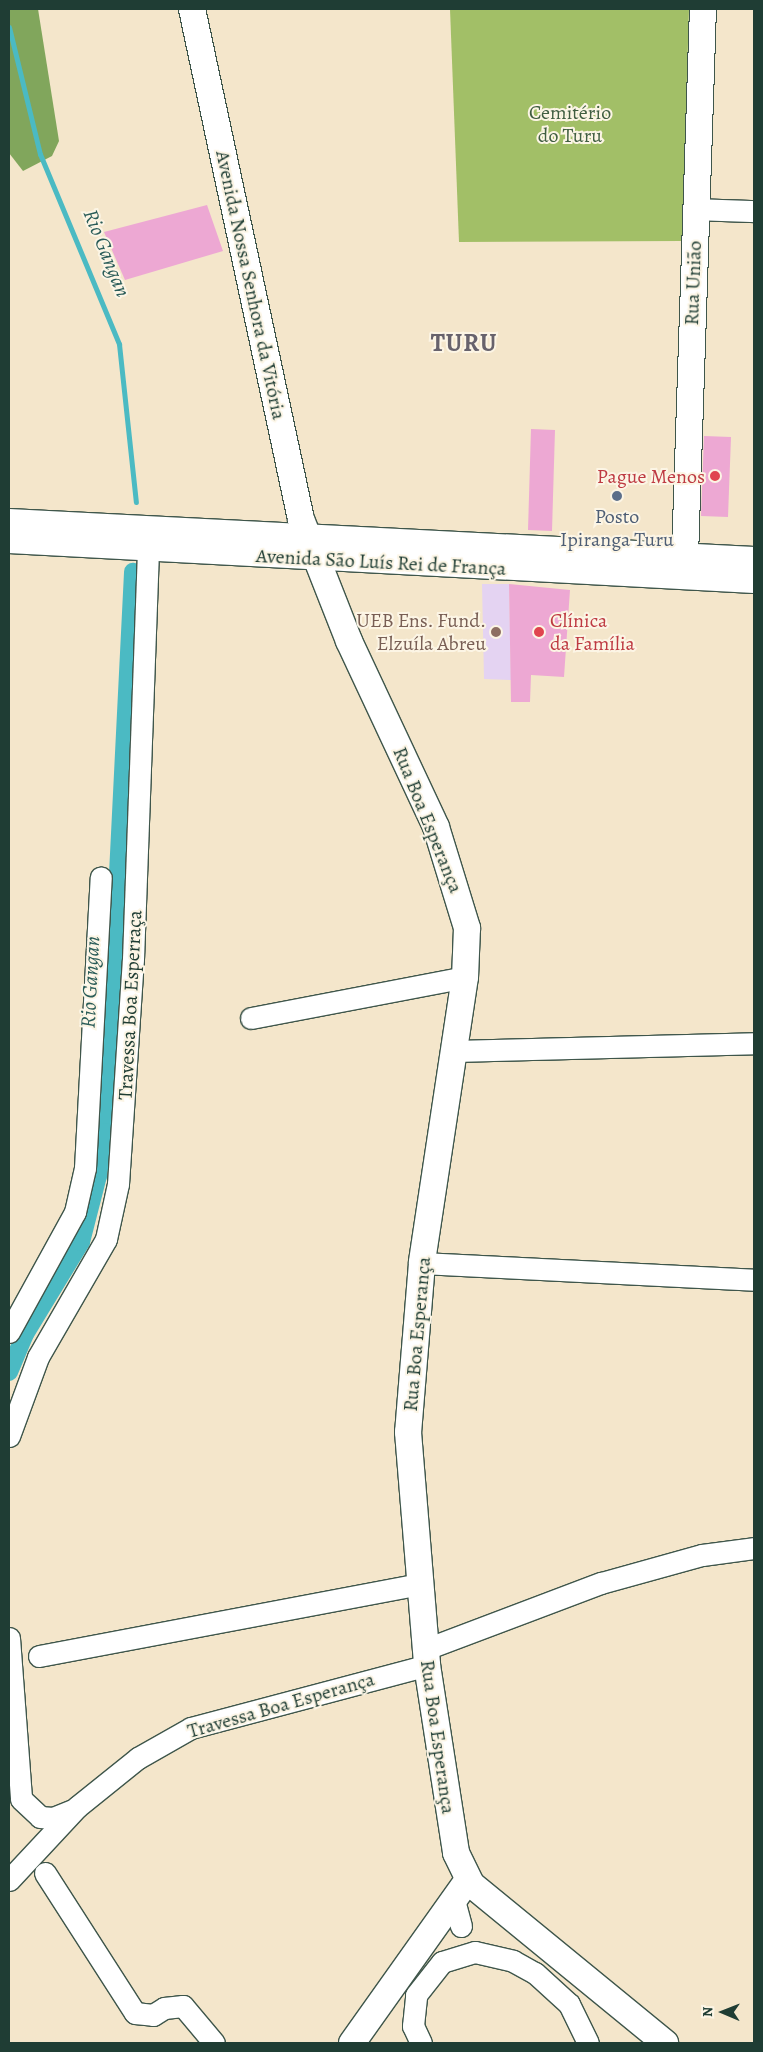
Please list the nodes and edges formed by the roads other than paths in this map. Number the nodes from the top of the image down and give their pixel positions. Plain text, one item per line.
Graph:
1 (192, 9) edge
2 (702, 9) edge
3 (696, 209) junction
4 (754, 211) edge
5 (9, 522) edge
6 (9, 540) edge
7 (148, 549) junction
8 (313, 549) junction
9 (685, 556) junction
10 (754, 560) edge
11 (754, 580) edge
12 (101, 877) dead end
13 (465, 977) junction
14 (251, 1018) dead end
15 (754, 1042) edge
16 (455, 1051) junction
17 (422, 1263) junction
18 (754, 1280) edge
19 (9, 1332) edge
20 (9, 1436) edge
21 (754, 1548) edge
22 (418, 1584) junction
23 (9, 1638) edge
24 (39, 1656) dead end
25 (426, 1657) junction
26 (78, 1807) junction
27 (45, 1874) dead end
28 (9, 1880) edge
29 (461, 1890) junction
30 (461, 1926) dead end
31 (214, 2043) edge
32 (352, 2043) edge
33 (421, 2043) edge
34 (588, 2043) edge
35 (665, 2043) edge

1 - 8 main road, Avenida Nossa Senhora da Vitória
2 - 3 main road, Rua União
3 - 4 street
3 - 9 main road, Rua União
5 - 8 main road, Avenida São Luís Rei de França
6 - 7 main road, Avenida São Luís Rei de França
7 - 8 main road, Avenida São Luís Rei de França
7 - 20 street, Travessa Boa Esperraça
8 - 9 main road, Avenida São Luís Rei de França
8 - 11 main road, Avenida São Luís Rei de França
8 - 13 main road, Rua Boa Esperança
9 - 10 main road, Avenida São Luís Rei de França
12 - 19 street
13 - 14 street
13 - 16 main road, Rua Boa Esperança
15 - 16 street
16 - 17 main road, Rua Boa Esperança
17 - 18 street
17 - 22 main road, Rua Boa Esperança
21 - 25 street, Travessa Boa Esperança
22 - 24 street
22 - 25 main road, Rua Boa Esperança
23 - 26 street
25 - 26 street, Travessa Boa Esperança
25 - 29 main road, Rua Boa Esperança
26 - 28 street, Travessa Boa Esperança
27 - 31 street
29 - 30 street
29 - 32 main road
29 - 35 main road, Rua Boa Esperança
33 - 34 street

